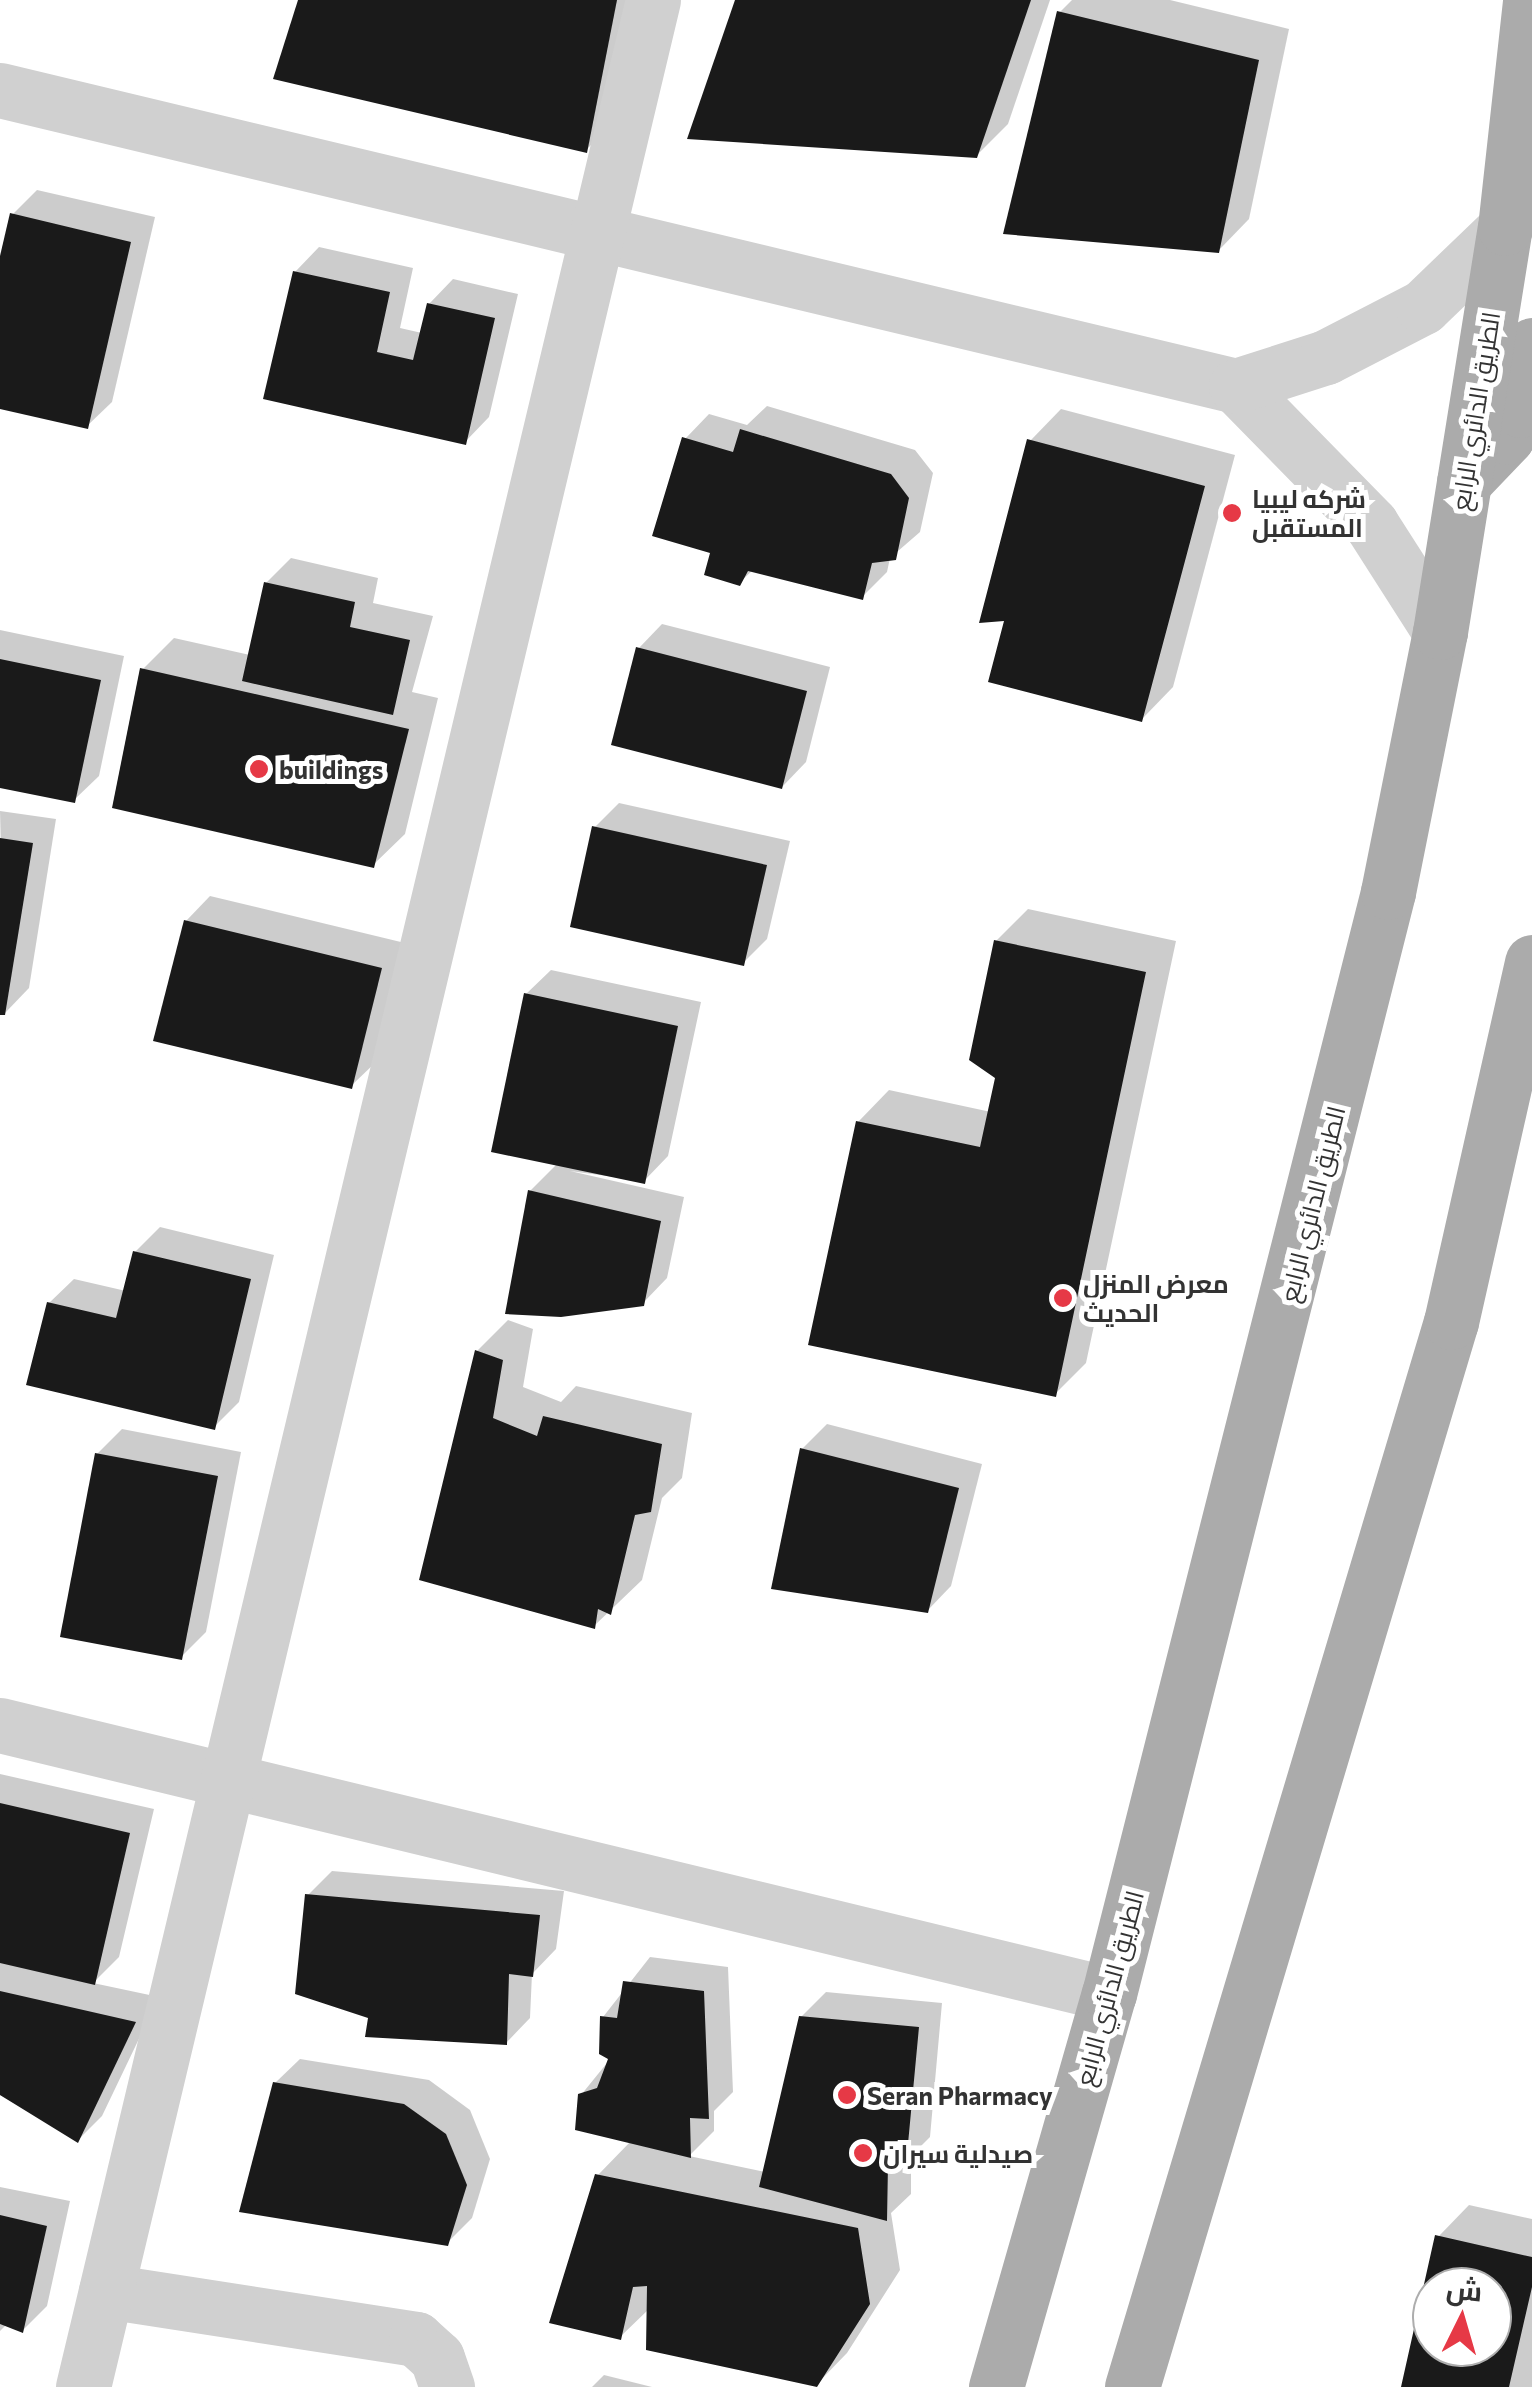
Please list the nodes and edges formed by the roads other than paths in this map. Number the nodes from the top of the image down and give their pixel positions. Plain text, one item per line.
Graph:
1 (652, 0) edge
2 (1530, 0) edge
3 (0, 90) edge
4 (1505, 228) junction
5 (597, 233) junction
6 (1532, 345) edge
7 (1236, 386) junction
8 (1464, 482) junction
9 (1440, 632) junction
10 (1532, 962) edge
11 (0, 1726) edge
12 (228, 1780) junction
13 (1109, 1994) junction
14 (106, 2291) junction
15 (83, 2387) edge
16 (448, 2387) edge
17 (996, 2387) edge
18 (1132, 2387) edge

1 - 5 street
2 - 4 main road, الطريق الدائري الرابع
3 - 5 street
4 - 7 street
4 - 8 main road, الطريق الدائري الرابع
5 - 7 street
5 - 12 street
6 - 8 main road
7 - 9 street
8 - 9 main road, الطريق الدائري الرابع
9 - 13 main road, الطريق الدائري الرابع
10 - 18 main road
11 - 12 street
12 - 13 street
12 - 14 street
13 - 17 main road, الطريق الدائري الرابع
14 - 15 street
14 - 16 street

